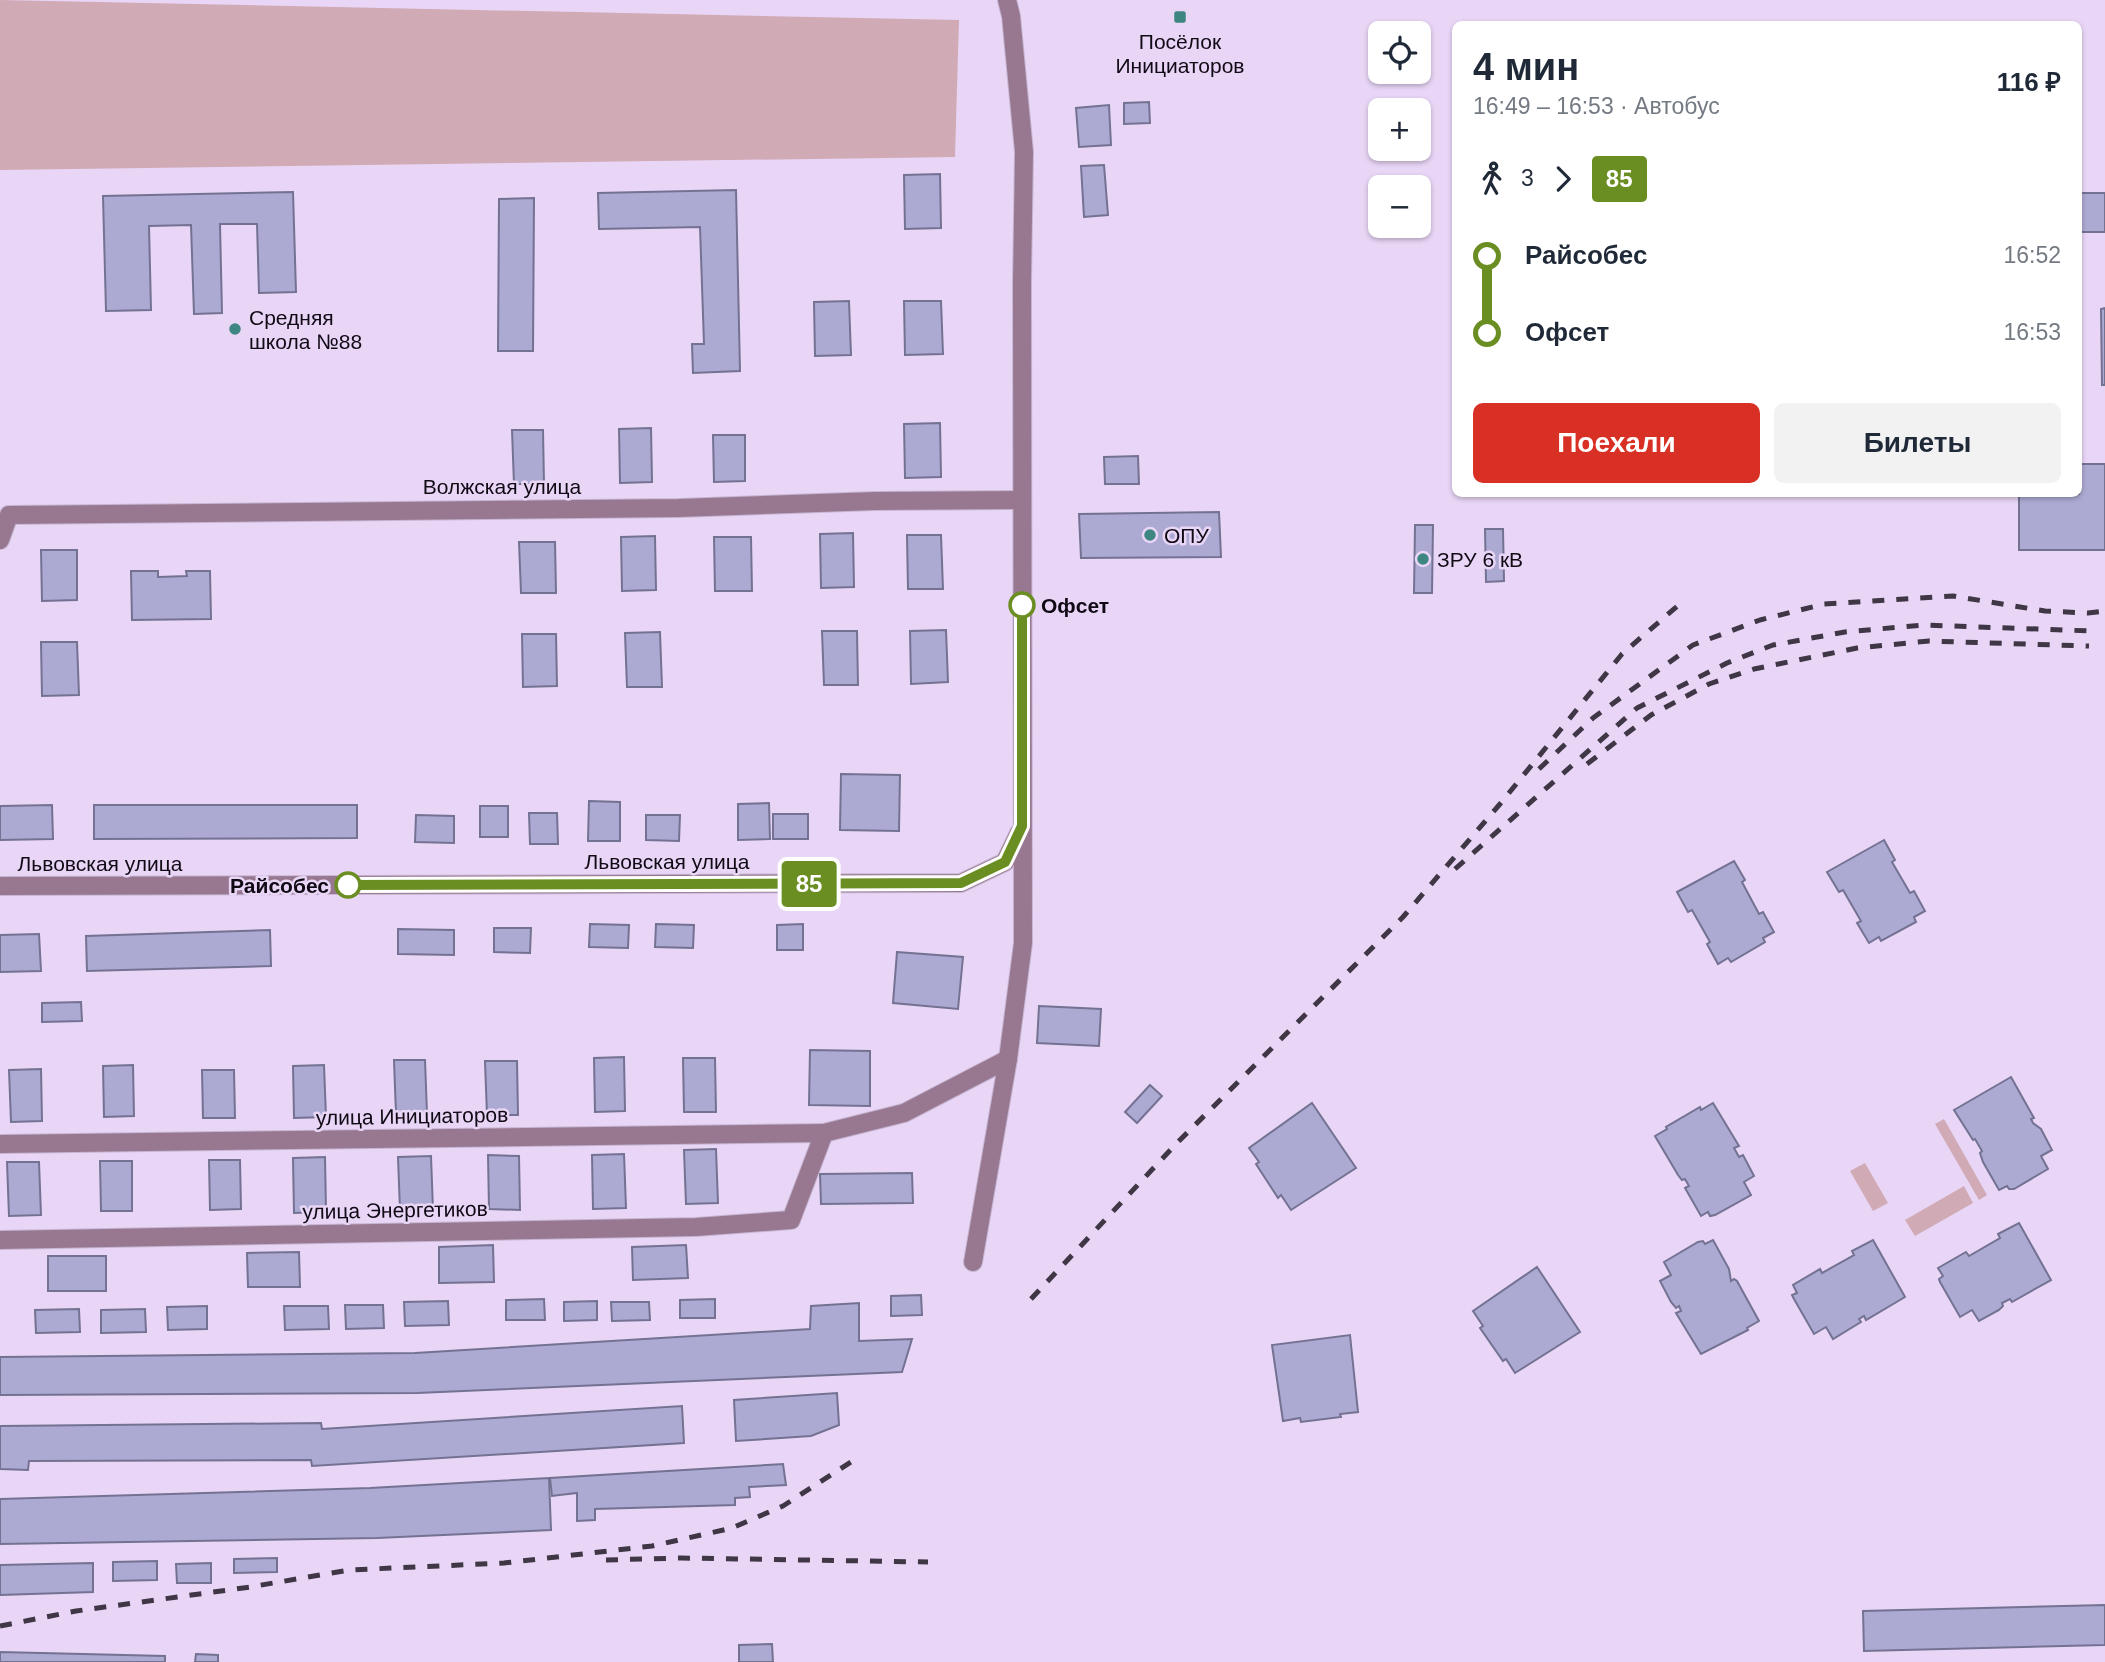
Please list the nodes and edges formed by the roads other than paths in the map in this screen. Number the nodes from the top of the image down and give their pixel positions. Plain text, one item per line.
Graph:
1 (1007, 0) edge
2 (1021, 500) junction
3 (0, 540) edge
4 (1022, 826) junction
5 (0, 886) edge
6 (1008, 1059) junction
7 (824, 1133) junction
8 (0, 1144) edge
9 (0, 1240) edge
10 (973, 1262) dead end

1 - 2 street, Львовская улица
2 - 3 street, Волжская улица
2 - 4 street, Львовская улица
4 - 5 street, Львовская улица
4 - 6 street
6 - 7 street, улица Инициаторов
6 - 10 street
7 - 8 street, улица Инициаторов
7 - 9 street, улица Энергетиков

